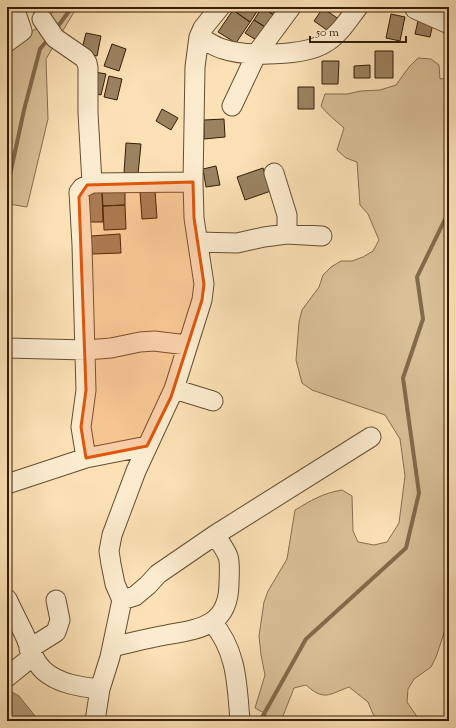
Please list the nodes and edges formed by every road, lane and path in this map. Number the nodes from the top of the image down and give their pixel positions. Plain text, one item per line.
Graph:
1 (14, 7) edge
2 (220, 7) edge
3 (292, 7) edge
4 (358, 7) edge
5 (414, 8) edge
6 (49, 24) edge
7 (449, 24) edge
8 (22, 32) junction
9 (199, 37) junction
10 (7, 42) edge
11 (257, 53) junction
12 (232, 106) dead end
13 (274, 173) dead end
14 (192, 182) junction
15 (92, 183) junction
16 (287, 234) junction
17 (322, 236) dead end
18 (198, 242) junction
19 (187, 345) junction
20 (7, 348) edge
21 (86, 350) junction
22 (174, 389) junction
23 (213, 401) dead end
24 (371, 437) dead end
25 (147, 446) junction
26 (86, 458) junction
27 (7, 484) edge
28 (215, 535) junction
29 (7, 599) edge
30 (56, 600) dead end
31 (122, 600) junction
32 (212, 622) junction
33 (112, 647) junction
34 (31, 652) junction
35 (7, 677) edge
36 (100, 689) junction
37 (95, 721) edge
38 (240, 721) edge

1 - 8 street
2 - 9 street
3 - 11 street
4 - 11 street
5 - 7 street
6 - 8 street
6 - 15 street
8 - 10 street
9 - 11 street
9 - 14 street
11 - 12 street
13 - 16 street
14 - 15 street
14 - 18 street
15 - 21 street
16 - 17 street
16 - 18 street
18 - 19 street
19 - 21 street
19 - 22 street
20 - 21 street
21 - 26 street
22 - 23 street
22 - 25 street
24 - 28 street
25 - 26 street
25 - 31 street
26 - 27 street
28 - 31 street
28 - 32 street
29 - 34 street
30 - 34 street
31 - 33 street
32 - 33 street
32 - 38 street
33 - 36 street
34 - 35 street
34 - 36 street
36 - 37 street

